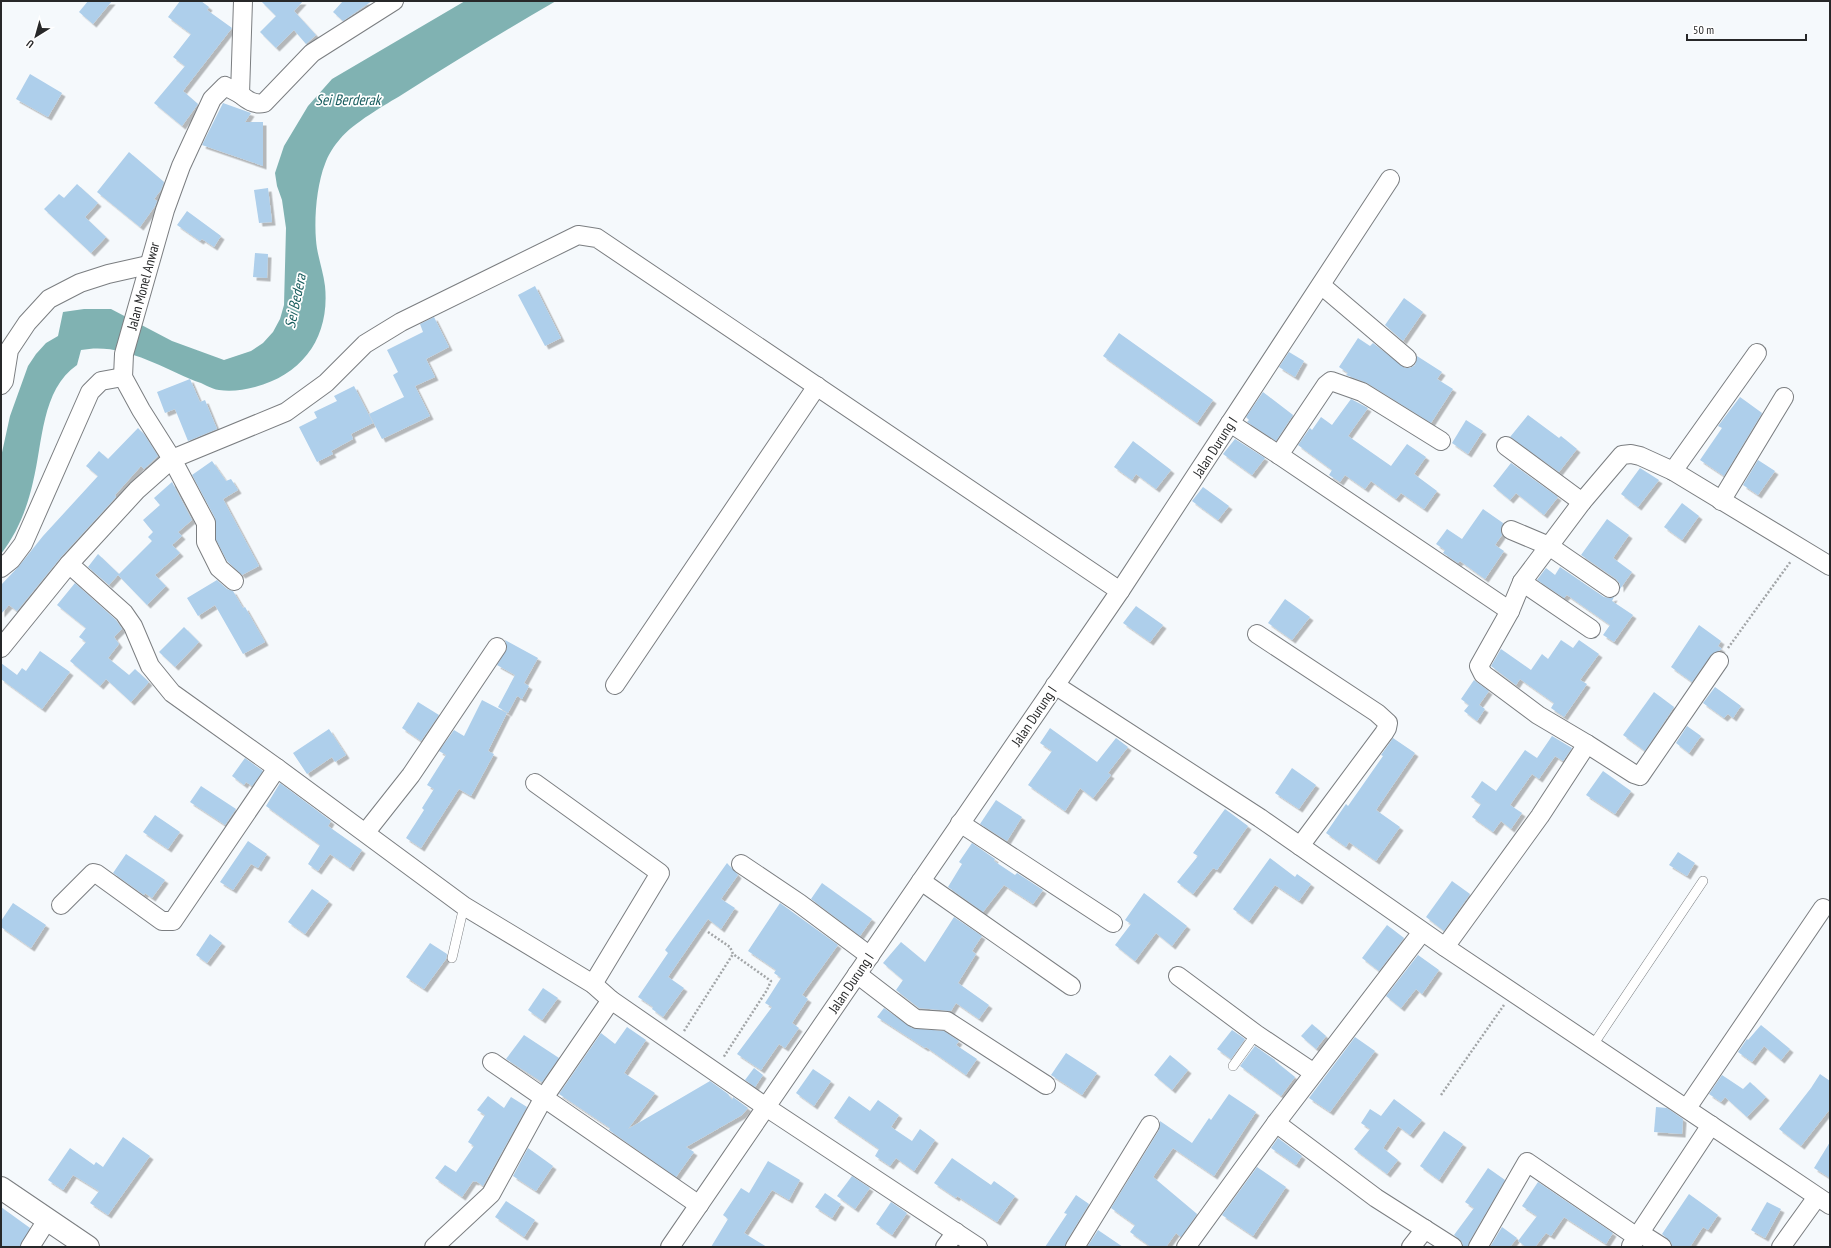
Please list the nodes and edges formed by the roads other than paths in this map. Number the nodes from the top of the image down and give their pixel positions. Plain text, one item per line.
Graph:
1 (243, 1) edge
2 (394, 1) edge
3 (240, 94) junction
4 (1390, 179) dead end
5 (148, 265) junction
6 (1322, 285) junction
7 (1757, 353) dead end
8 (1407, 358) dead end
9 (123, 377) junction
10 (2, 382) edge
11 (817, 386) junction
12 (1784, 397) dead end
13 (1230, 424) junction
14 (1442, 441) dead end
15 (1506, 446) dead end
16 (1279, 455) junction
17 (172, 459) junction
18 (1673, 471) junction
19 (1721, 501) junction
20 (1582, 502) junction
21 (1510, 530) dead end
22 (1549, 546) junction
23 (69, 564) junction
24 (1830, 566) edge
25 (1, 568) edge
26 (234, 581) dead end
27 (1522, 582) junction
28 (1610, 588) dead end
29 (1120, 591) junction
30 (1510, 611) junction
31 (1591, 629) dead end
32 (1257, 634) dead end
33 (497, 647) dead end
34 (1, 648) edge
35 (1719, 661) road end
36 (615, 685) dead end
37 (1055, 685) junction
38 (1587, 744) junction
39 (277, 768) junction
40 (535, 784) dead end
41 (960, 823) junction
42 (366, 832) junction
43 (1300, 846) junction
44 (741, 864) dead end
45 (921, 880) junction
46 (1703, 881) dead end
47 (62, 905) dead end
48 (464, 906) junction
49 (1823, 908) dead end
50 (1113, 923) dead end
51 (1422, 932) junction
52 (1445, 947) junction
53 (870, 956) junction
54 (452, 958) dead end
55 (857, 974) junction
56 (1178, 976) dead end
57 (593, 984) junction
58 (1071, 986) dead end
59 (611, 1000) junction
60 (1256, 1034) junction
61 (1593, 1045) junction
62 (492, 1062) dead end
63 (1233, 1066) dead end
64 (1314, 1073) junction
65 (1046, 1085) dead end
66 (543, 1099) junction
67 (766, 1107) junction
68 (1687, 1108) junction
69 (1276, 1123) junction
70 (1150, 1125) dead end
71 (1711, 1125) junction
72 (1, 1188) edge
73 (1824, 1201) edge
74 (699, 1205) junction
75 (47, 1220) junction
76 (1425, 1230) junction
77 (956, 1232) junction
78 (1636, 1239) edge
79 (30, 1247) edge
80 (88, 1247) edge
81 (434, 1247) edge
82 (670, 1247) edge
83 (945, 1247) edge
84 (978, 1247) edge
85 (1075, 1247) edge
86 (1186, 1247) edge
87 (1411, 1247) edge
88 (1453, 1247) edge
89 (1478, 1247) edge
90 (1662, 1247) edge
91 (1781, 1247) edge

1 - 3 street
2 - 3 street
3 - 5 street, Jalan Monel Anwar
4 - 6 street, Jalan Durung I
5 - 9 street, Jalan Monel Anwar
5 - 10 street
6 - 8 street
6 - 13 street, Jalan Durung I
7 - 18 street
9 - 17 street
9 - 25 street
11 - 17 street
11 - 29 street
11 - 36 street
12 - 19 street
13 - 16 street
13 - 29 street, Jalan Durung I
14 - 16 street
15 - 20 street
16 - 30 street
17 - 23 street
17 - 26 street
18 - 19 street
18 - 20 street
19 - 24 street
20 - 22 street
21 - 22 street
22 - 27 street
22 - 28 street
23 - 34 street
23 - 39 street
27 - 30 street
27 - 31 street
29 - 37 street, Jalan Durung I
30 - 38 street
32 - 43 street
33 - 42 street
35 - 38 street
37 - 41 street, Jalan Durung I
37 - 43 street
38 - 52 street
39 - 42 street
39 - 47 street
40 - 57 street
41 - 45 street, Jalan Durung I
41 - 50 street
42 - 48 street
43 - 51 street
44 - 53 street
45 - 53 street, Jalan Durung I
45 - 58 street
46 - 61 lane
48 - 54 lane
48 - 57 street
49 - 68 street
51 - 52 street
51 - 64 street
52 - 61 street
53 - 55 street, Jalan Durung I
55 - 65 street
55 - 67 street, Jalan Durung I
56 - 60 street
57 - 59 street
59 - 66 street
59 - 67 street
60 - 63 lane
60 - 64 street
61 - 68 street
62 - 66 street
64 - 69 street
66 - 74 street
66 - 81 street
67 - 74 street, Jalan Durung I
67 - 77 street
68 - 71 street
69 - 76 street
69 - 86 street
70 - 85 street
71 - 73 street
71 - 78 street
72 - 75 street
73 - 91 street
74 - 82 street, Jalan Durung I
75 - 79 street
75 - 80 street
76 - 87 street
76 - 88 street
77 - 83 street
77 - 84 street
78 - 89 street
78 - 90 street

